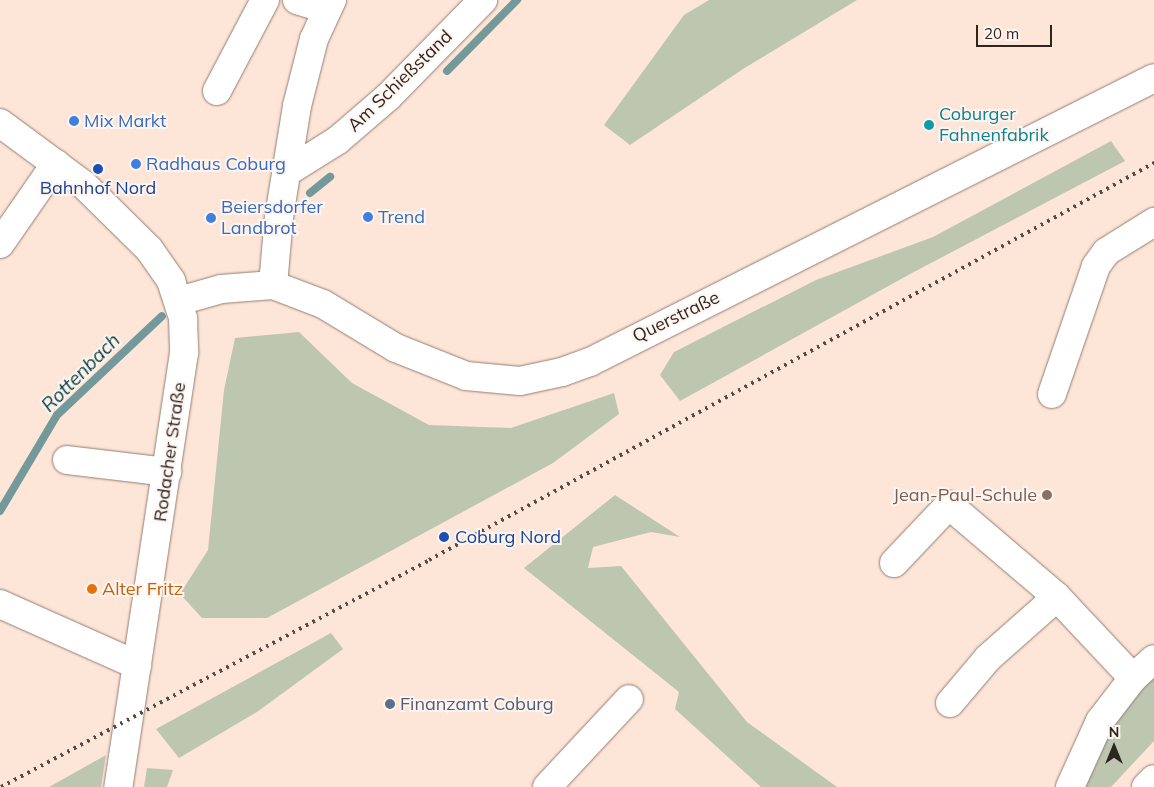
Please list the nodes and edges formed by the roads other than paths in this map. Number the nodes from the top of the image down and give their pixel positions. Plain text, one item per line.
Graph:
1 (265, 0) edge
2 (297, 0) edge
3 (483, 0) edge
4 (329, 5) edge
5 (1154, 78) edge
6 (217, 91) dead end
7 (0, 123) edge
8 (56, 163) junction
9 (287, 172) junction
10 (1154, 222) edge
11 (0, 244) edge
12 (272, 285) junction
13 (179, 301) junction
14 (1052, 394) dead end
15 (67, 460) dead end
16 (167, 472) junction
17 (894, 563) dead end
18 (1058, 597) junction
19 (0, 604) edge
20 (1154, 659) edge
21 (137, 664) junction
22 (1144, 671) edge
23 (629, 699) dead end
24 (950, 703) dead end
25 (1154, 779) edge
26 (118, 787) edge
27 (547, 787) edge
28 (1070, 787) edge
29 (1146, 787) edge

1 - 6 street
2 - 4 street
3 - 9 street, Am Schießstand
4 - 9 street
5 - 12 street, Querstraße
7 - 8 street, Rodacher Straße
8 - 11 street
8 - 13 street, Rodacher Straße
9 - 12 street
10 - 14 street
12 - 13 street, Querstraße
13 - 16 street, Rodacher Straße
15 - 16 street
16 - 21 street, Rodacher Straße
17 - 18 street
18 - 22 street
18 - 24 street
19 - 21 street
20 - 22 street
21 - 26 street, Rodacher Straße
22 - 28 street
23 - 27 street
25 - 29 street

